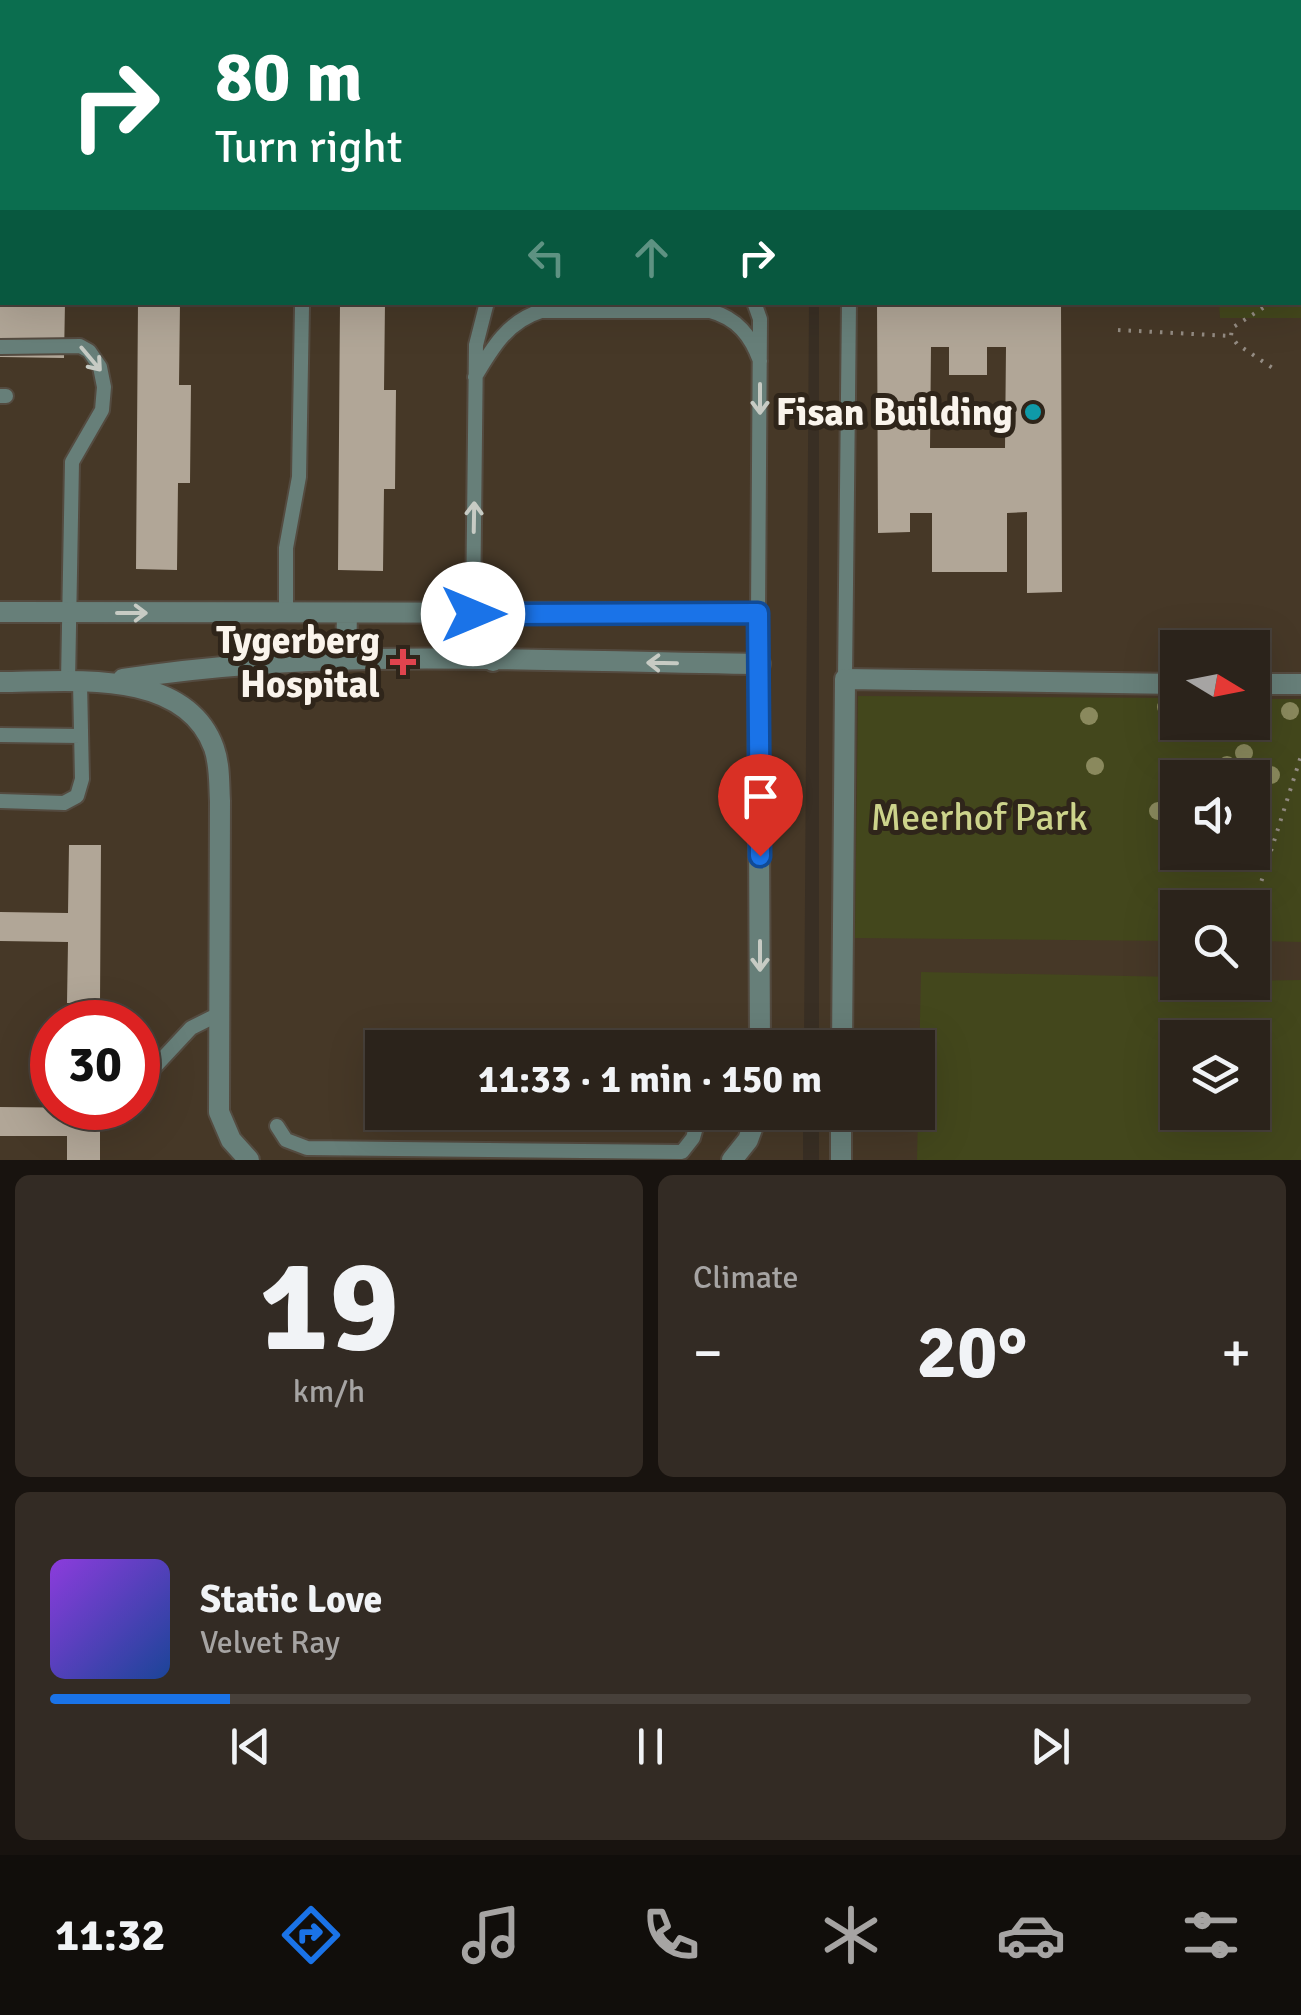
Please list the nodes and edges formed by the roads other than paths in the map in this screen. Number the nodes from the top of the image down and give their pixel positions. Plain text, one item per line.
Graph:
1 (485, 305) edge
2 (755, 305) edge
3 (849, 305) edge
4 (302, 307) dead end
5 (0, 347) edge
6 (760, 361) junction
7 (475, 377) junction
8 (0, 612) edge
9 (68, 612) junction
10 (286, 613) junction
11 (347, 613) junction
12 (758, 613) junction
13 (483, 614) junction
14 (346, 660) junction
15 (493, 661) junction
16 (760, 664) junction
17 (845, 680) junction
18 (0, 682) edge
19 (83, 682) junction
20 (1160, 684) edge
21 (1270, 684) edge
22 (1301, 684) edge
23 (0, 734) edge
24 (82, 736) junction
25 (0, 801) edge
26 (218, 1014) junction
27 (760, 1030) edge
28 (842, 1030) edge
29 (160, 1061) edge
30 (277, 1126) dead end
31 (695, 1130) edge
32 (752, 1130) edge
33 (842, 1130) edge
34 (307, 1154) edge
35 (682, 1156) edge
36 (248, 1160) edge
37 (732, 1160) edge
38 (841, 1160) edge

1 - 7 lane
2 - 6 lane
3 - 17 lane
4 - 10 lane
5 -> 9 lane
6 - 7 lane
6 -> 12 lane
13 -> 7 lane
8 - 9 street
9 -> 10 street
9 - 19 lane
10 - 11 street
11 - 13 street
11 - 14 street
12 - 13 street
12 - 16 street
13 - 15 street
14 - 15 street
14 - 19 street
16 -> 15 street
16 -> 27 street
17 - 20 street
17 - 28 street
18 - 19 street
19 - 24 lane
19 - 26 street
21 - 22 street
23 - 24 lane
24 - 25 lane
26 - 29 lane
26 - 36 street
30 - 34 lane
31 - 35 lane
32 - 37 street
33 - 38 street
34 - 35 lane

